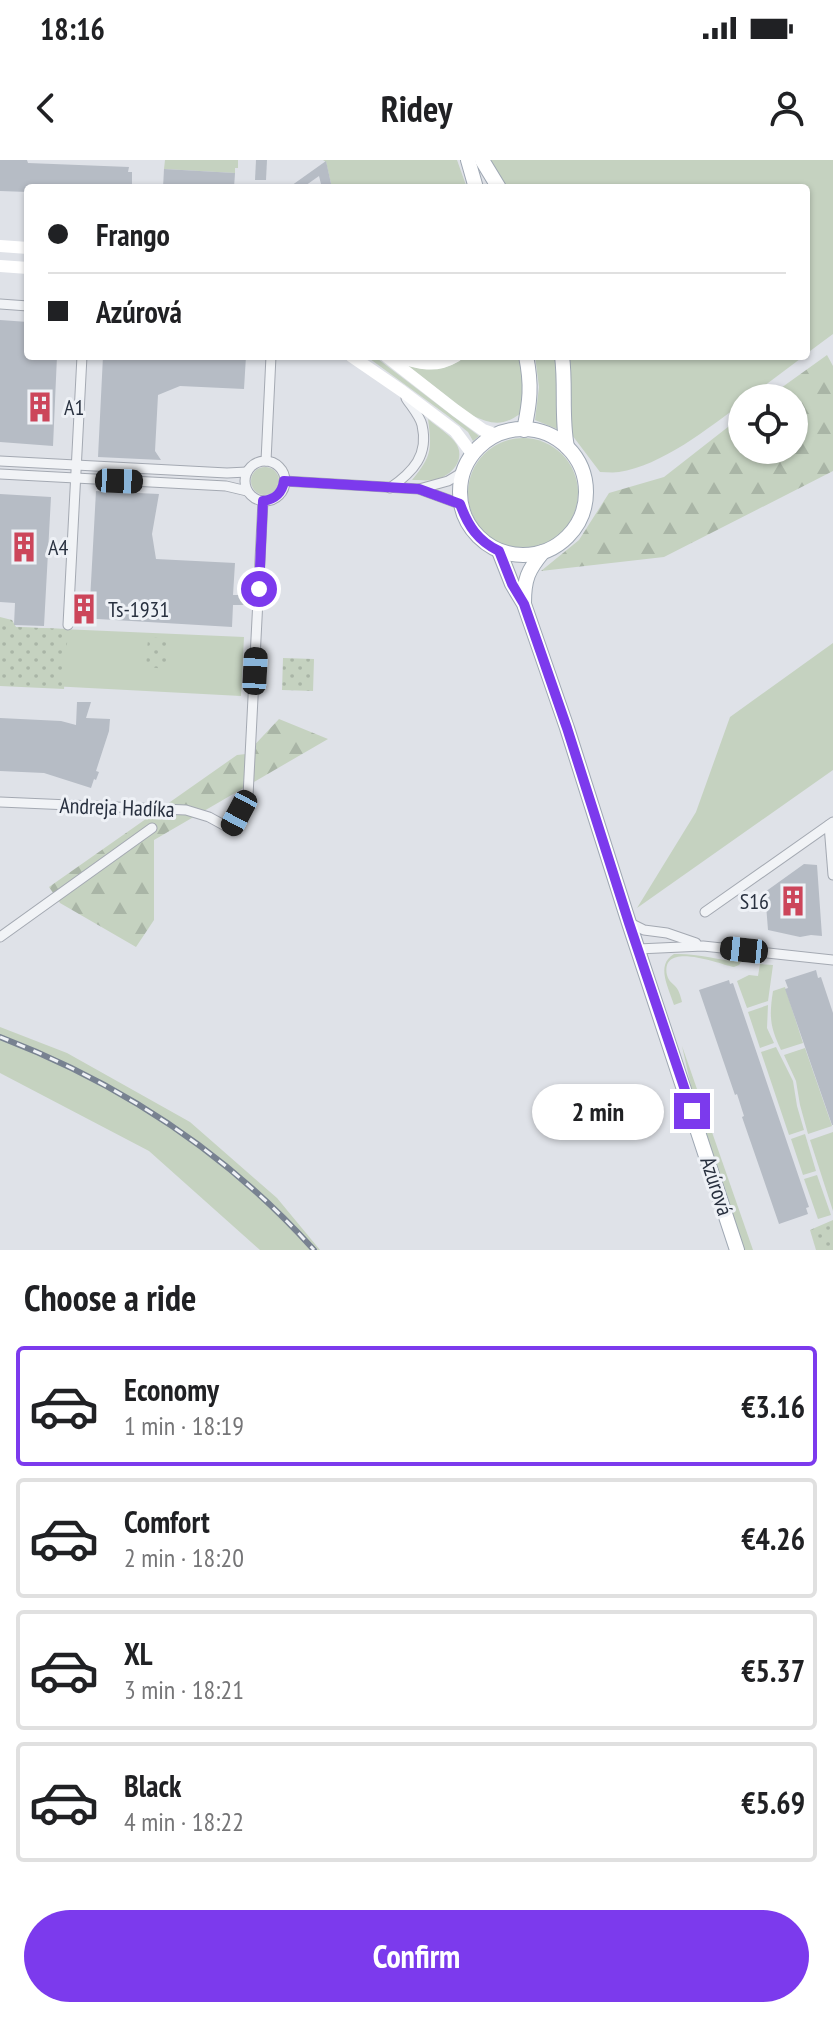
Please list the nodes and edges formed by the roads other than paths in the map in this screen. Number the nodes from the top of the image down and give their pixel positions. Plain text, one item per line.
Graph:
1 (468, 160) edge
2 (482, 160) edge
3 (475, 184) edge
4 (497, 184) edge
5 (0, 246) edge
6 (24, 248) edge
7 (0, 266) edge
8 (24, 268) edge
9 (0, 304) edge
10 (24, 306) edge
11 (82, 360) edge
12 (271, 360) edge
13 (357, 360) edge
14 (391, 360) edge
15 (410, 360) edge
16 (447, 360) edge
17 (527, 360) edge
18 (562, 360) edge
19 (402, 391) junction
20 (524, 430) junction
21 (497, 435) junction
22 (567, 447) junction
23 (473, 455) junction
24 (0, 461) edge
25 (266, 461) junction
26 (78, 465) junction
27 (247, 472) junction
28 (463, 472) junction
29 (0, 474) edge
30 (77, 478) junction
31 (284, 481) junction
32 (390, 488) junction
33 (419, 489) junction
34 (247, 491) junction
35 (263, 501) junction
36 (460, 504) junction
37 (499, 551) junction
38 (543, 552) junction
39 (524, 604) junction
40 (68, 625) dead end
41 (0, 802) edge
42 (831, 823) edge
43 (152, 828) dead end
44 (833, 875) edge
45 (705, 912) dead end
46 (629, 923) junction
47 (0, 937) edge
48 (703, 946) junction
49 (638, 949) junction
50 (833, 960) edge
51 (737, 1250) edge

1 - 3 main road
2 - 4 main road
5 - 6 main road
7 - 8 main road
9 - 10 street
11 - 26 street
12 - 25 street
13 - 19 main road
14 - 21 main road
15 - 16 main road
17 - 20 main road
18 - 22 main road
19 - 23 main road
19 - 32 street
20 - 21 main road
20 - 22 main road
21 - 23 main road
22 - 38 main road
23 - 28 main road
24 - 26 street
25 - 27 street
25 - 31 street
26 - 27 street
26 - 30 street
27 - 34 street
28 - 33 street
28 - 36 main road
29 - 30 street
30 - 34 street
30 - 40 street
31 - 32 street
31 - 35 street
32 - 33 street
33 - 36 street
34 - 35 street
35 - 41 street, Andreja Hadíka
36 - 37 main road
37 - 38 main road
37 - 39 main road, Azúrová
38 - 39 main road
39 - 46 main road, Azúrová
42 - 44 street
42 - 45 street
43 - 47 street
46 - 48 street
46 - 49 main road, Azúrová
48 - 49 street
48 - 50 street
49 - 51 main road, Azúrová

